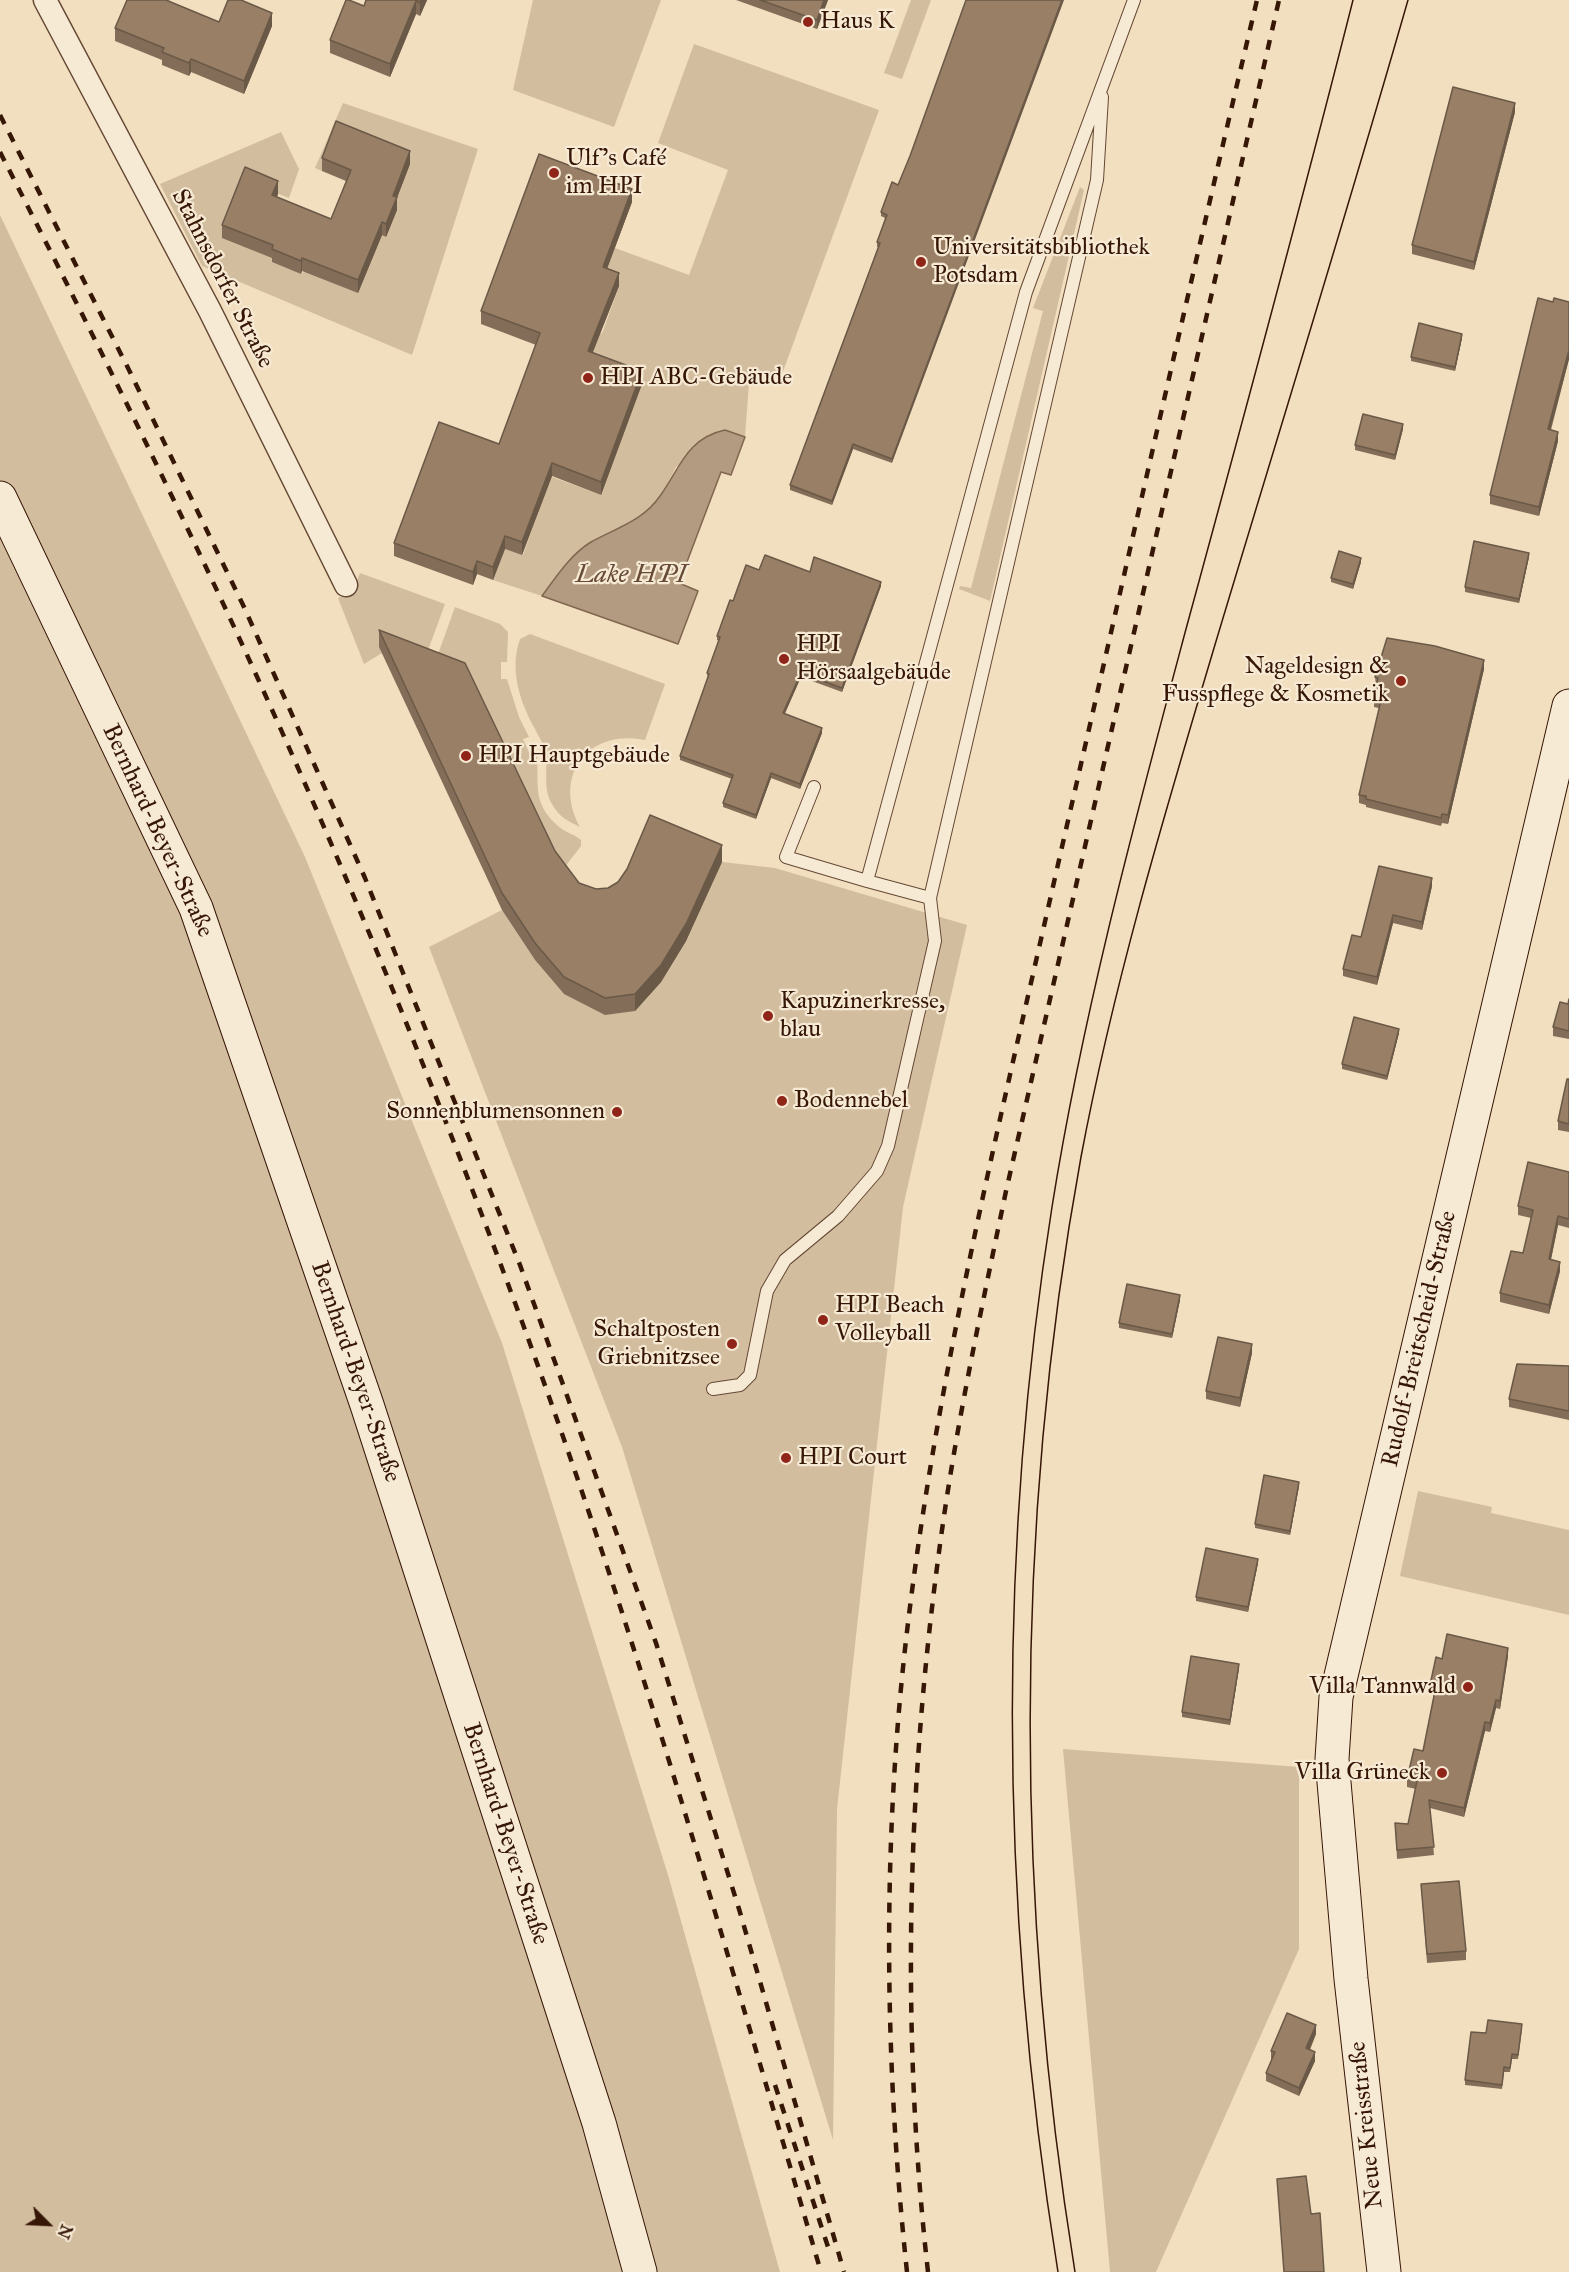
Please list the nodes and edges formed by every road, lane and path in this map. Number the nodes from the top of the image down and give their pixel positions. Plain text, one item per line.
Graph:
1 (45, 0) edge
2 (1134, 0) edge
3 (1103, 83) junction
4 (0, 498) edge
5 (346, 585) dead end
6 (1569, 706) edge
7 (814, 787) dead end
8 (867, 881) junction
9 (930, 898) junction
10 (713, 1389) dead end
11 (1351, 1979) joint
12 (640, 2272) edge
13 (1384, 2272) edge

1 - 5 street, Stahnsdorfer Straße
2 - 3 lane
3 - 8 lane
3 - 9 lane
4 - 12 street, Bernhard-Beyer-Straße
6 - 11 street, Rudolf-Breitscheid-Straße
7 - 8 lane
8 - 9 lane
9 - 10 lane
11 - 13 street, Neue Kreisstraße

